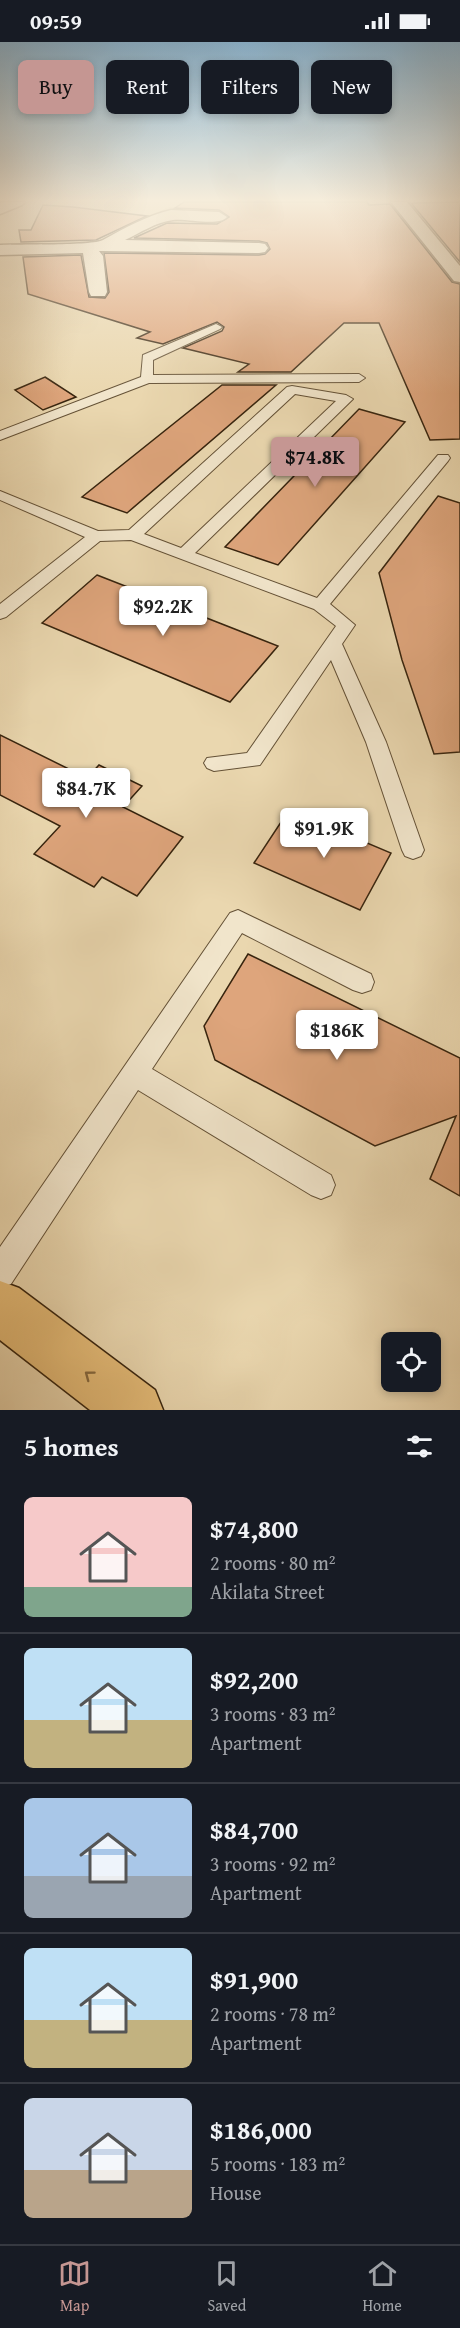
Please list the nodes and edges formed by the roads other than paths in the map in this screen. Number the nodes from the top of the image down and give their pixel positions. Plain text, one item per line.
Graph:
1 (95, 266) edge
2 (98, 292) dead end
3 (216, 327) dead end
4 (359, 378) dead end
5 (147, 379) junction
6 (0, 436) edge
7 (443, 458) dead end
8 (0, 495) edge
9 (133, 535) junction
10 (96, 536) junction
11 (184, 554) junction
12 (320, 605) junction
13 (0, 614) edge
14 (333, 643) junction
15 (214, 763) dead end
16 (413, 850) dead end
17 (362, 982) dead end
18 (134, 1073) junction
19 (321, 1185) dead end
20 (0, 1273) edge
21 (0, 1307) edge
22 (135, 1410) edge

1 - 2 street
3 - 5 lane
4 - 5 lane
5 - 6 lane
7 - 12 lane
8 - 10 lane
9 - 10 lane
9 - 11 lane
9 - 11 lane
10 - 13 lane
11 - 12 lane
12 - 14 lane
14 - 15 lane
14 - 16 lane
17 - 18 lane
18 - 19 lane
18 - 20 lane
22 -> 21 main road

